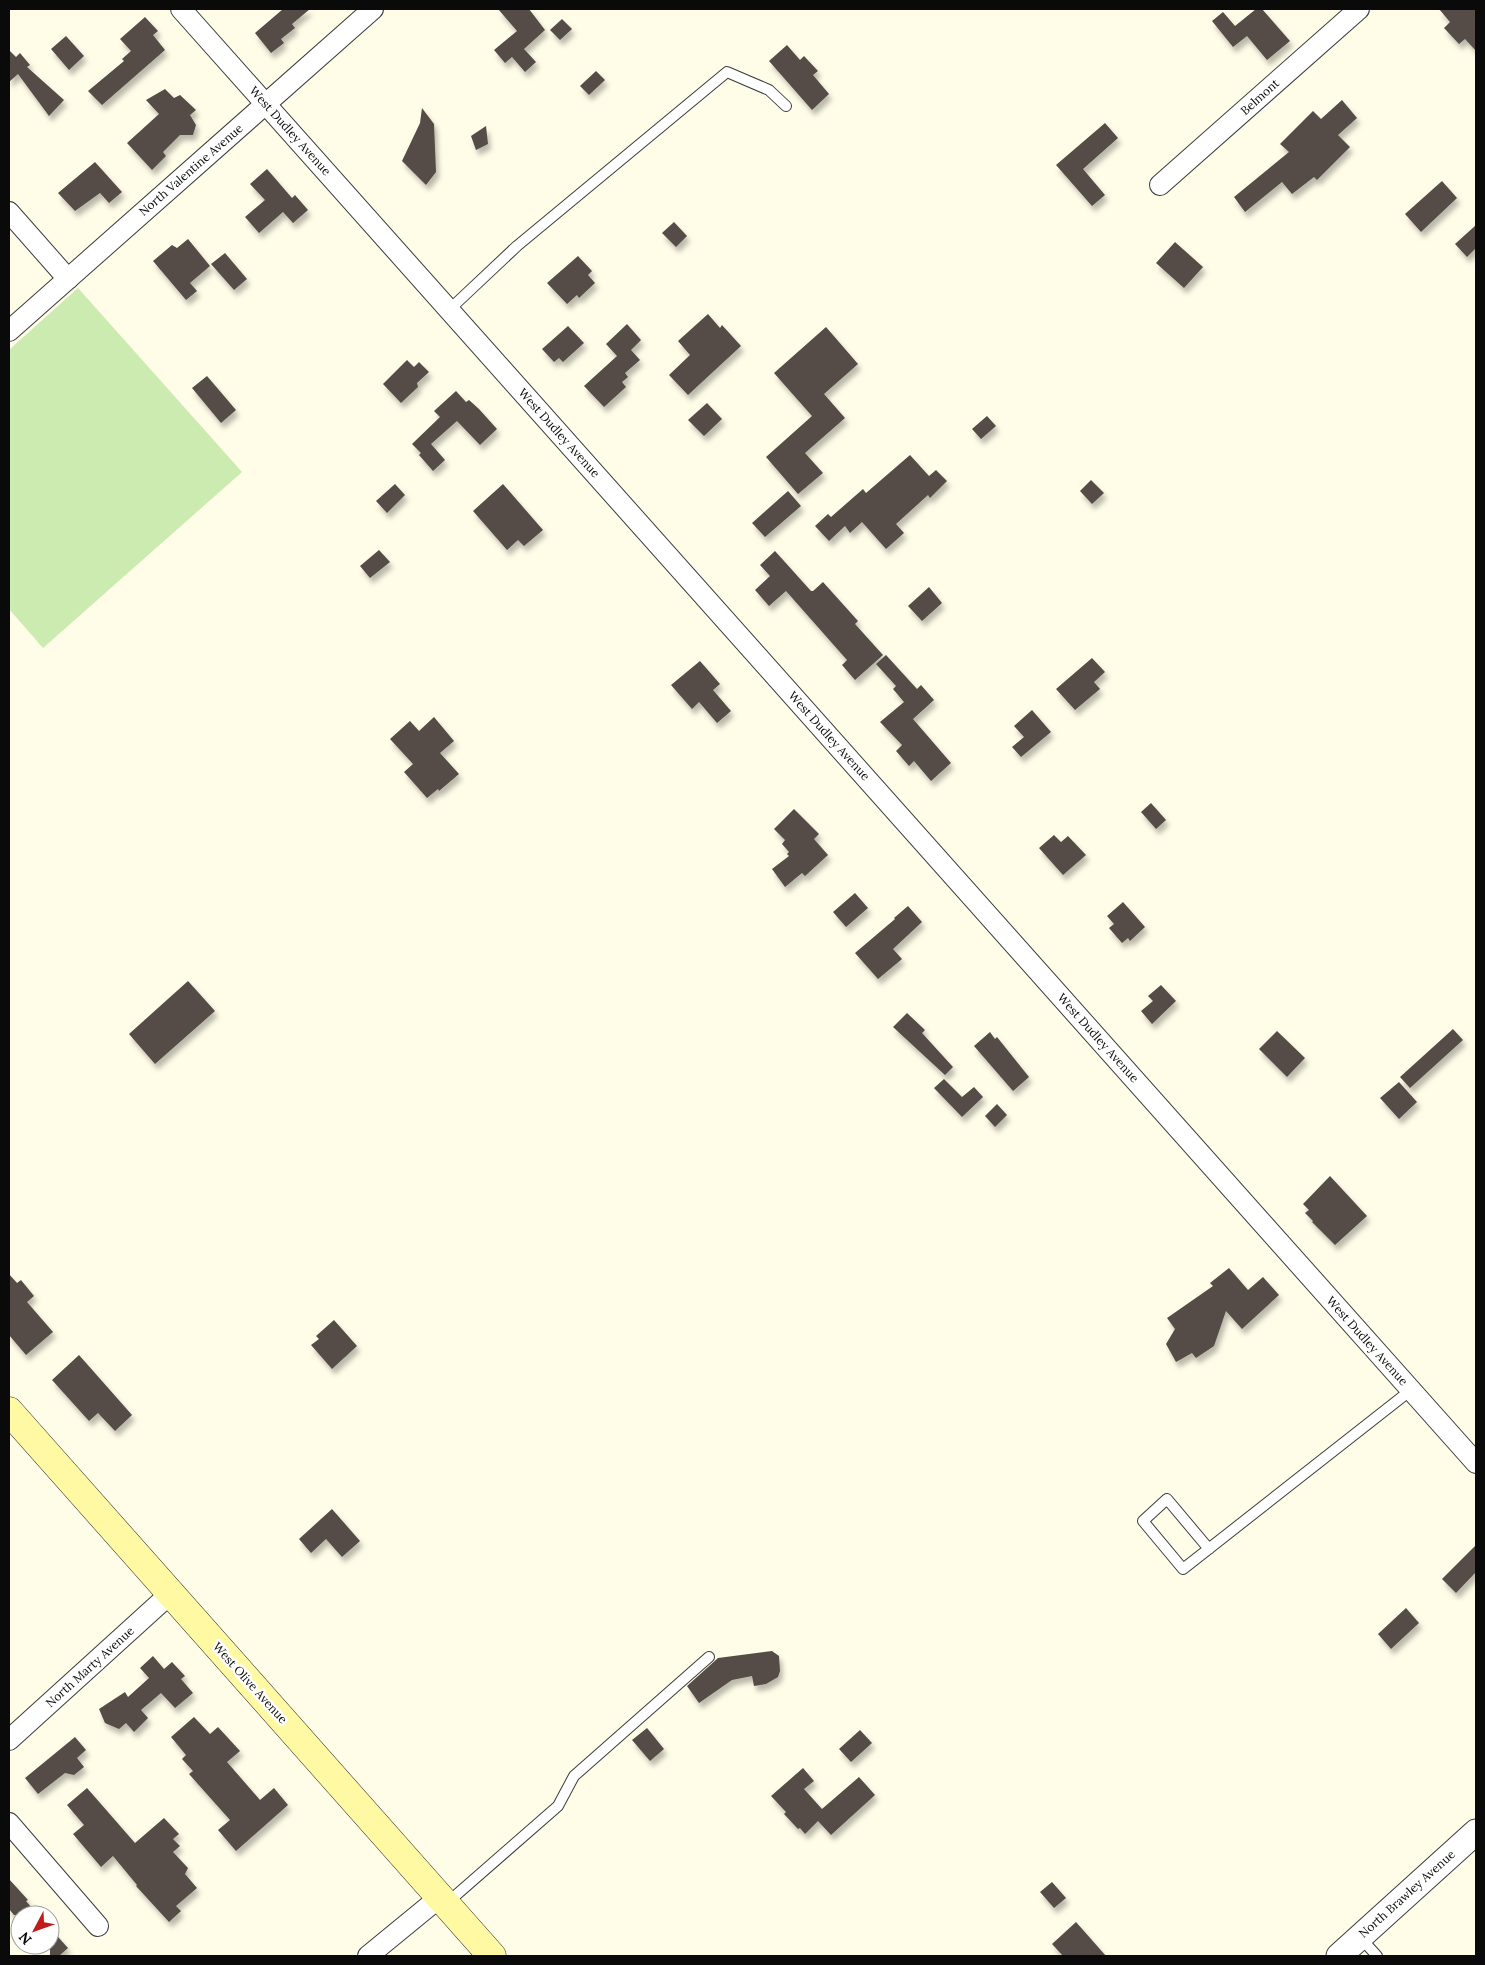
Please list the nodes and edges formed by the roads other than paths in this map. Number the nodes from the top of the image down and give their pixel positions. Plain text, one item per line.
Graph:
1 (181, 9) edge
2 (373, 9) edge
3 (1359, 9) edge
4 (266, 104) junction
5 (786, 106) dead end
6 (1160, 184) dead end
7 (9, 212) edge
8 (68, 279) junction
9 (449, 310) junction
10 (9, 331) edge
11 (1411, 1390) junction
12 (9, 1411) edge
13 (1476, 1463) edge
14 (1208, 1549) junction
15 (170, 1594) junction
16 (709, 1657) dead end
17 (9, 1740) edge
18 (9, 1823) edge
19 (1476, 1832) edge
20 (443, 1901) junction
21 (98, 1926) dead end
22 (1360, 1937) junction
23 (368, 1956) edge
24 (492, 1956) edge
25 (1339, 1956) edge
26 (1377, 1956) edge

1 - 4 street, West Dudley Avenue
2 - 4 street, North Valentine Avenue
3 - 6 street, Belmont
4 - 8 street, North Valentine Avenue
4 - 9 street, West Dudley Avenue
5 - 9 lane
7 - 8 street
8 - 10 street, North Valentine Avenue
9 - 11 street, West Dudley Avenue
11 - 13 street, West Dudley Avenue
11 - 14 lane
12 - 15 main road, West Olive Avenue
14 - 14 lane
15 - 17 street, North Marty Avenue
15 - 20 main road, West Olive Avenue
16 - 20 lane
18 - 21 street
19 - 22 street, North Brawley Avenue
20 - 23 street
20 - 24 main road, West Olive Avenue
22 - 25 street, North Brawley Avenue
22 - 26 lane

